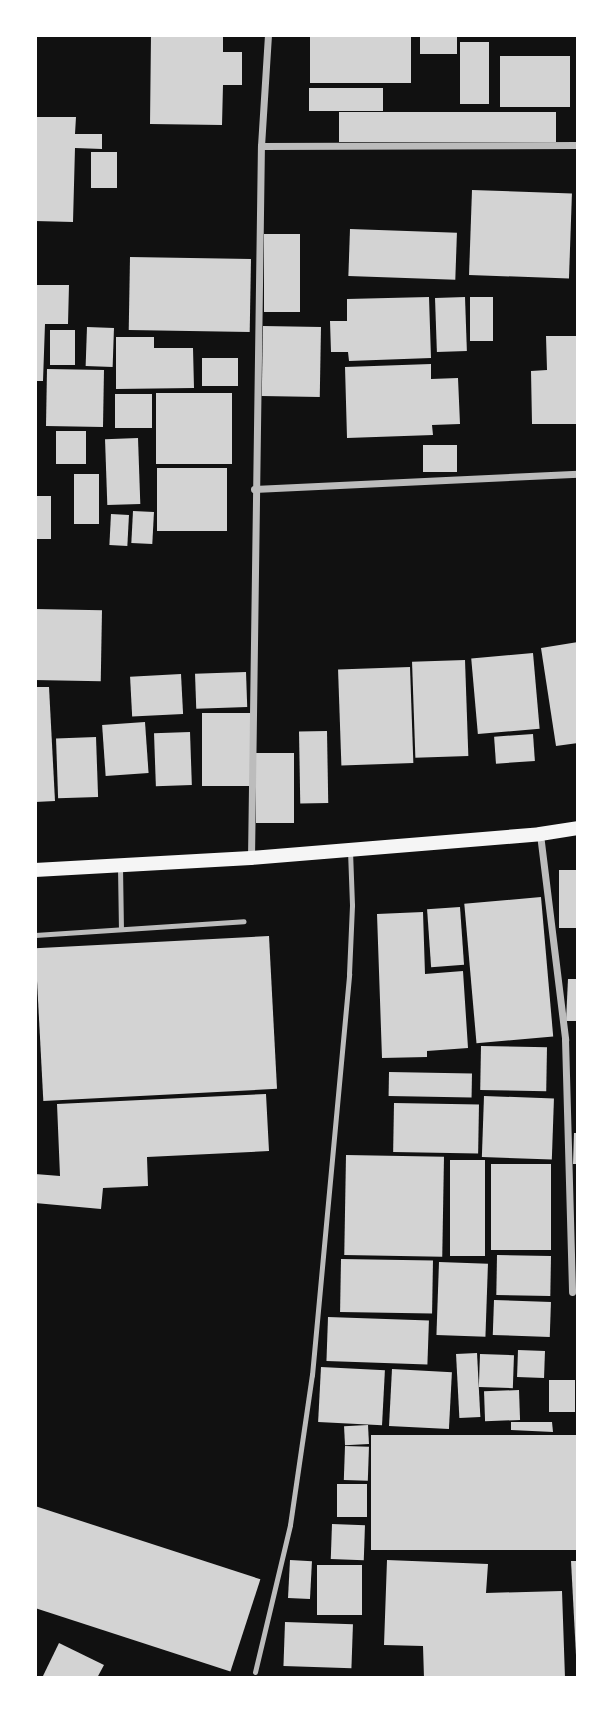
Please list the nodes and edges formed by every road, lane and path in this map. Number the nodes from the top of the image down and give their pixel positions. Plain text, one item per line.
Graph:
1 (268, 35) edge
2 (578, 145) edge
3 (261, 146) junction
4 (578, 474) edge
5 (254, 489) junction
6 (578, 828) edge
7 (540, 834) junction
8 (350, 850) junction
9 (251, 858) junction
10 (120, 864) junction
11 (35, 870) edge
12 (244, 921) dead end
13 (121, 928) junction
14 (35, 935) edge
15 (572, 1292) dead end
16 (255, 1672) dead end

1 - 3 street
2 - 3 street
3 - 5 street
4 - 5 street
5 - 9 street
6 - 7 main road
7 - 8 main road
7 - 15 street
8 - 9 main road
8 - 16 lane
9 - 10 main road
10 - 11 main road
10 - 13 lane
12 - 13 lane
13 - 14 lane

